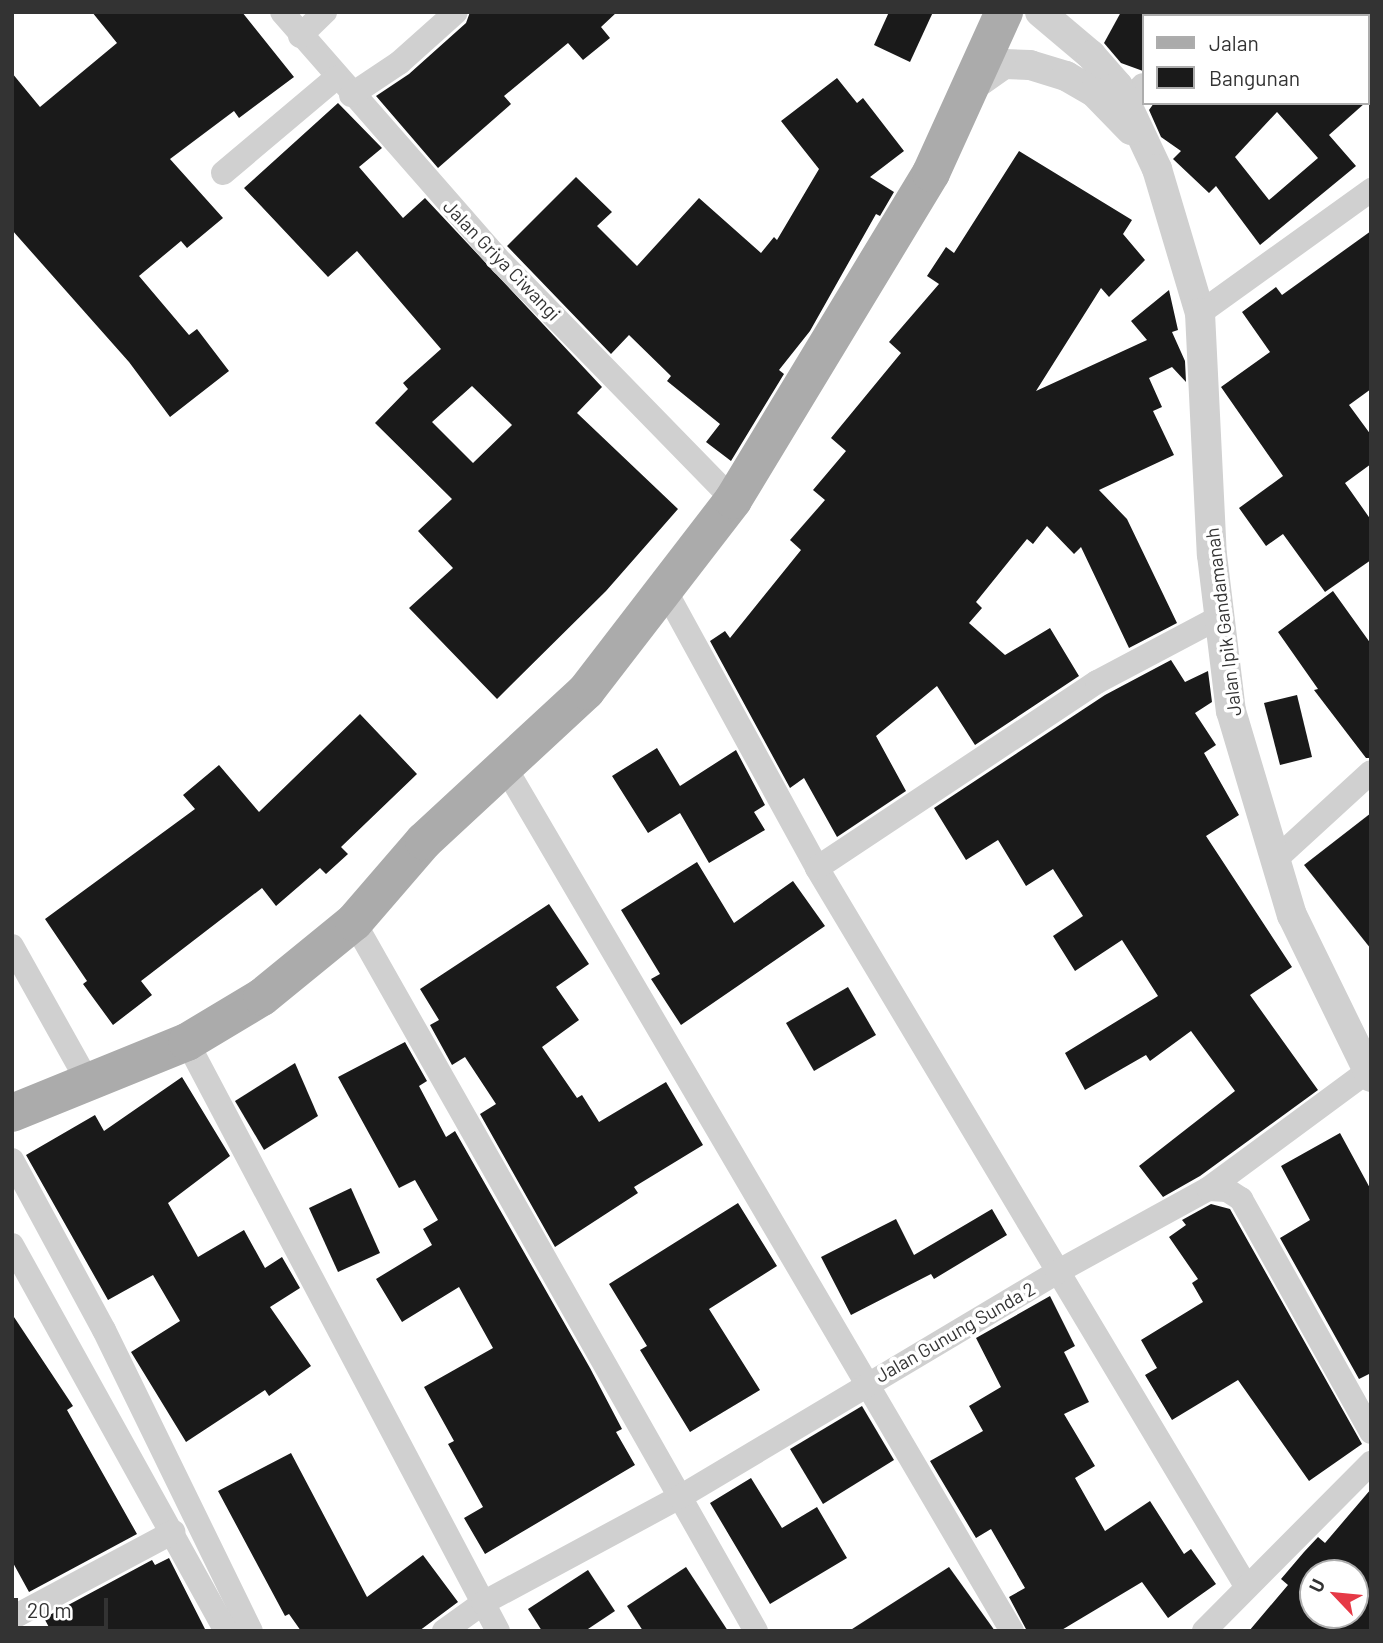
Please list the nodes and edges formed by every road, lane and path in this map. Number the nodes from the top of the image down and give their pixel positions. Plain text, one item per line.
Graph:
1 (282, 12) edge
2 (325, 12) edge
3 (456, 12) edge
4 (1004, 12) edge
5 (1040, 12) edge
6 (300, 36) junction
7 (343, 86) junction
8 (965, 92) junction
9 (1129, 100) edge
10 (223, 173) dead end
11 (1371, 190) edge
12 (1200, 313) junction
13 (733, 499) junction
14 (665, 590) junction
15 (1218, 618) junction
16 (505, 767) junction
17 (1371, 772) edge
18 (1275, 860) junction
19 (817, 868) junction
20 (354, 922) junction
21 (12, 946) edge
22 (187, 1042) junction
23 (1369, 1074) edge
24 (88, 1082) junction
25 (12, 1113) edge
26 (12, 1160) edge
27 (1208, 1189) junction
28 (12, 1245) edge
29 (1057, 1272) junction
30 (867, 1384) junction
31 (1371, 1432) edge
32 (1371, 1463) edge
33 (680, 1497) junction
34 (173, 1532) junction
35 (1246, 1586) junction
36 (482, 1603) junction
37 (12, 1618) edge
38 (226, 1631) edge
39 (251, 1631) edge
40 (444, 1631) edge
41 (498, 1631) edge
42 (756, 1631) edge
43 (1012, 1631) edge
44 (1205, 1631) edge

1 - 6 street, Jalan Griya Ciwangi
2 - 6 street
3 - 7 street
4 - 8 main road
5 - 9 street, Jalan Ipik Gandamanah
6 - 7 street, Jalan Griya Ciwangi
7 - 10 street
7 - 13 street, Jalan Griya Ciwangi
8 - 9 street, Jalan Ipik Gandamanah
8 - 13 main road
9 - 12 street, Jalan Ipik Gandamanah
11 - 12 street
12 - 15 street, Jalan Ipik Gandamanah
13 - 14 main road
14 - 16 main road
14 - 19 street
15 - 18 street, Jalan Ipik Gandamanah
15 - 19 street
16 - 20 main road
16 - 30 street
17 - 18 street
18 - 23 street, Jalan Ipik Gandamanah
19 - 29 street
20 - 22 main road
20 - 33 street
21 - 24 street
22 - 24 main road
22 - 36 street
23 - 27 street, Jalan Gunung Sunda 2
24 - 25 main road
26 - 39 street
27 - 29 street, Jalan Gunung Sunda 2
27 - 31 street
28 - 34 street
29 - 30 street, Jalan Gunung Sunda 2
29 - 35 street
30 - 33 street, Jalan Gunung Sunda 2
30 - 43 street
32 - 35 street
33 - 36 street, Jalan Gunung Sunda 2
33 - 42 street
34 - 37 street
34 - 38 street
35 - 44 street
36 - 40 street, Jalan Gunung Sunda 2
36 - 41 street

